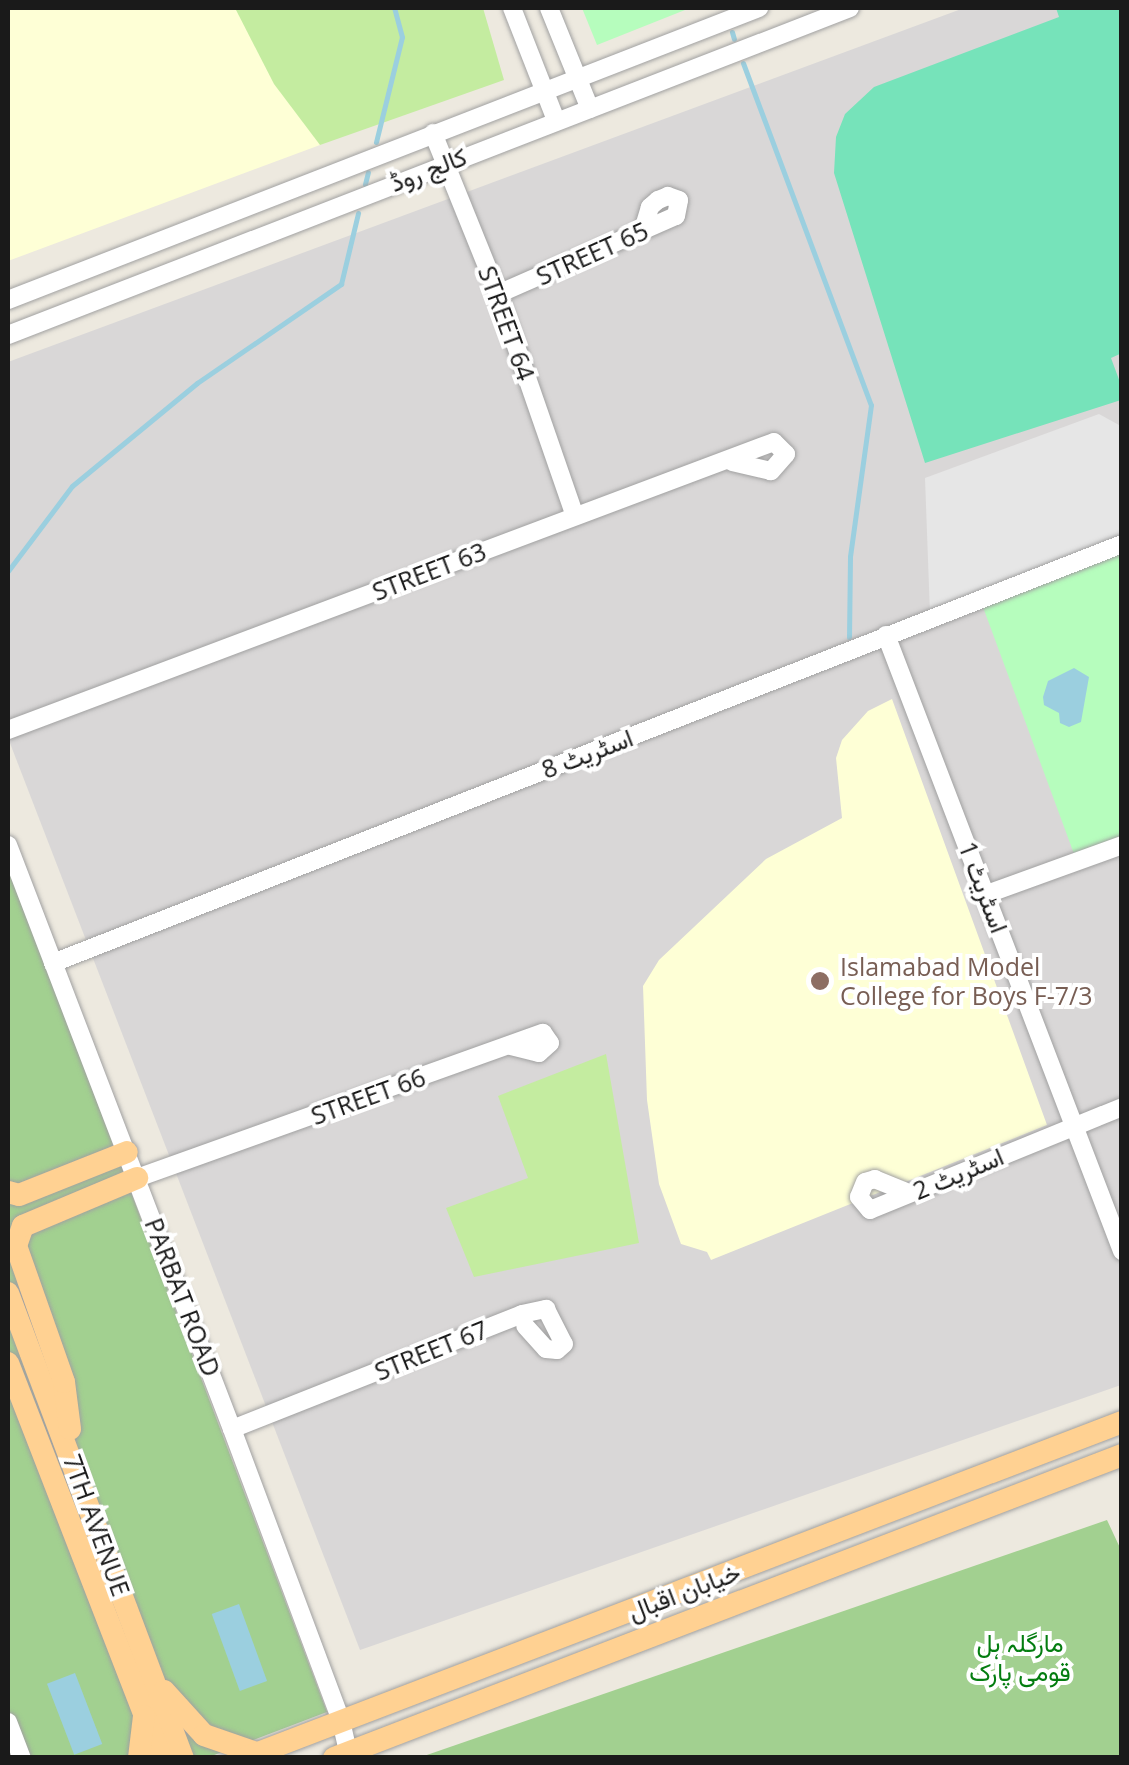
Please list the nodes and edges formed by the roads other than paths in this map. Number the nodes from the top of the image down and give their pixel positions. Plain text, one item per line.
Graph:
1 (512, 8) edge
2 (549, 8) edge
3 (759, 8) edge
4 (850, 8) edge
5 (578, 78) junction
6 (544, 90) junction
7 (590, 109) junction
8 (556, 120) junction
9 (433, 133) junction
10 (444, 162) junction
11 (644, 227) dead end
12 (498, 294) junction
13 (8, 300) edge
14 (8, 335) edge
15 (732, 462) dead end
16 (575, 516) junction
17 (1122, 544) edge
18 (886, 635) junction
19 (8, 730) edge
20 (1122, 845) edge
21 (8, 846) edge
22 (987, 894) junction
23 (53, 963) junction
24 (510, 1046) dead end
25 (1122, 1107) edge
26 (1075, 1124) junction
27 (127, 1152) junction
28 (137, 1178) junction
29 (8, 1192) edge
30 (909, 1193) dead end
31 (1122, 1251) edge
32 (8, 1293) edge
33 (525, 1326) dead end
34 (8, 1362) edge
35 (8, 1411) edge
36 (1122, 1422) edge
37 (232, 1429) junction
38 (1122, 1455) edge
39 (74, 1463) junction
40 (51, 1477) junction
41 (154, 1681) junction
42 (144, 1712) junction
43 (341, 1720) junction
44 (8, 1722) edge
45 (250, 1755) edge
46 (341, 1755) edge
47 (22, 1758) edge
48 (139, 1758) edge
49 (161, 1758) edge
50 (183, 1758) edge

1 - 6 street
2 - 5 street
3 - 5 street, کالج روڈ
4 - 7 street, کالج روڈ
5 - 6 street, کالج روڈ
5 - 7 street
6 - 8 street
6 - 9 street, کالج روڈ
7 - 8 street, کالج روڈ
8 - 10 street, کالج روڈ
9 - 10 street, STREET 64
9 - 13 street, کالج روڈ
10 - 12 street, STREET 64
10 - 14 street, کالج روڈ
11 - 12 street, STREET 65
12 - 16 street, STREET 64
15 - 16 street, STREET 63
16 - 19 street, STREET 63
17 - 18 street, اسٹریٹ 8
18 - 22 street, اسٹریٹ 1
18 - 23 street, اسٹریٹ 8
20 - 22 street
21 - 23 street, PARBAT ROAD
22 - 26 street, اسٹریٹ 1
23 - 27 street, PARBAT ROAD
24 - 28 street, STREET 66
25 - 26 street, اسٹریٹ 2
26 - 30 street, اسٹریٹ 2
26 - 31 street, اسٹریٹ 1
27 - 28 street, PARBAT ROAD
27 - 29 main road
28 - 37 street, PARBAT ROAD
28 - 39 main road
32 - 39 main road, 7TH AVENUE
33 - 37 street, STREET 67
34 - 40 main road, 7TH AVENUE
35 - 40 main road
36 - 43 main road, خیابان اقبال
37 - 43 street, PARBAT ROAD
38 - 46 main road, خیابان اقبال
39 - 41 main road, 7TH AVENUE
40 - 42 main road, 7TH AVENUE
41 - 45 main road
41 - 50 main road, 7TH AVENUE
42 - 48 main road
42 - 49 main road, 7TH AVENUE
43 - 45 main road, خیابان اقبال
43 - 46 street, PARBAT ROAD
44 - 47 street

